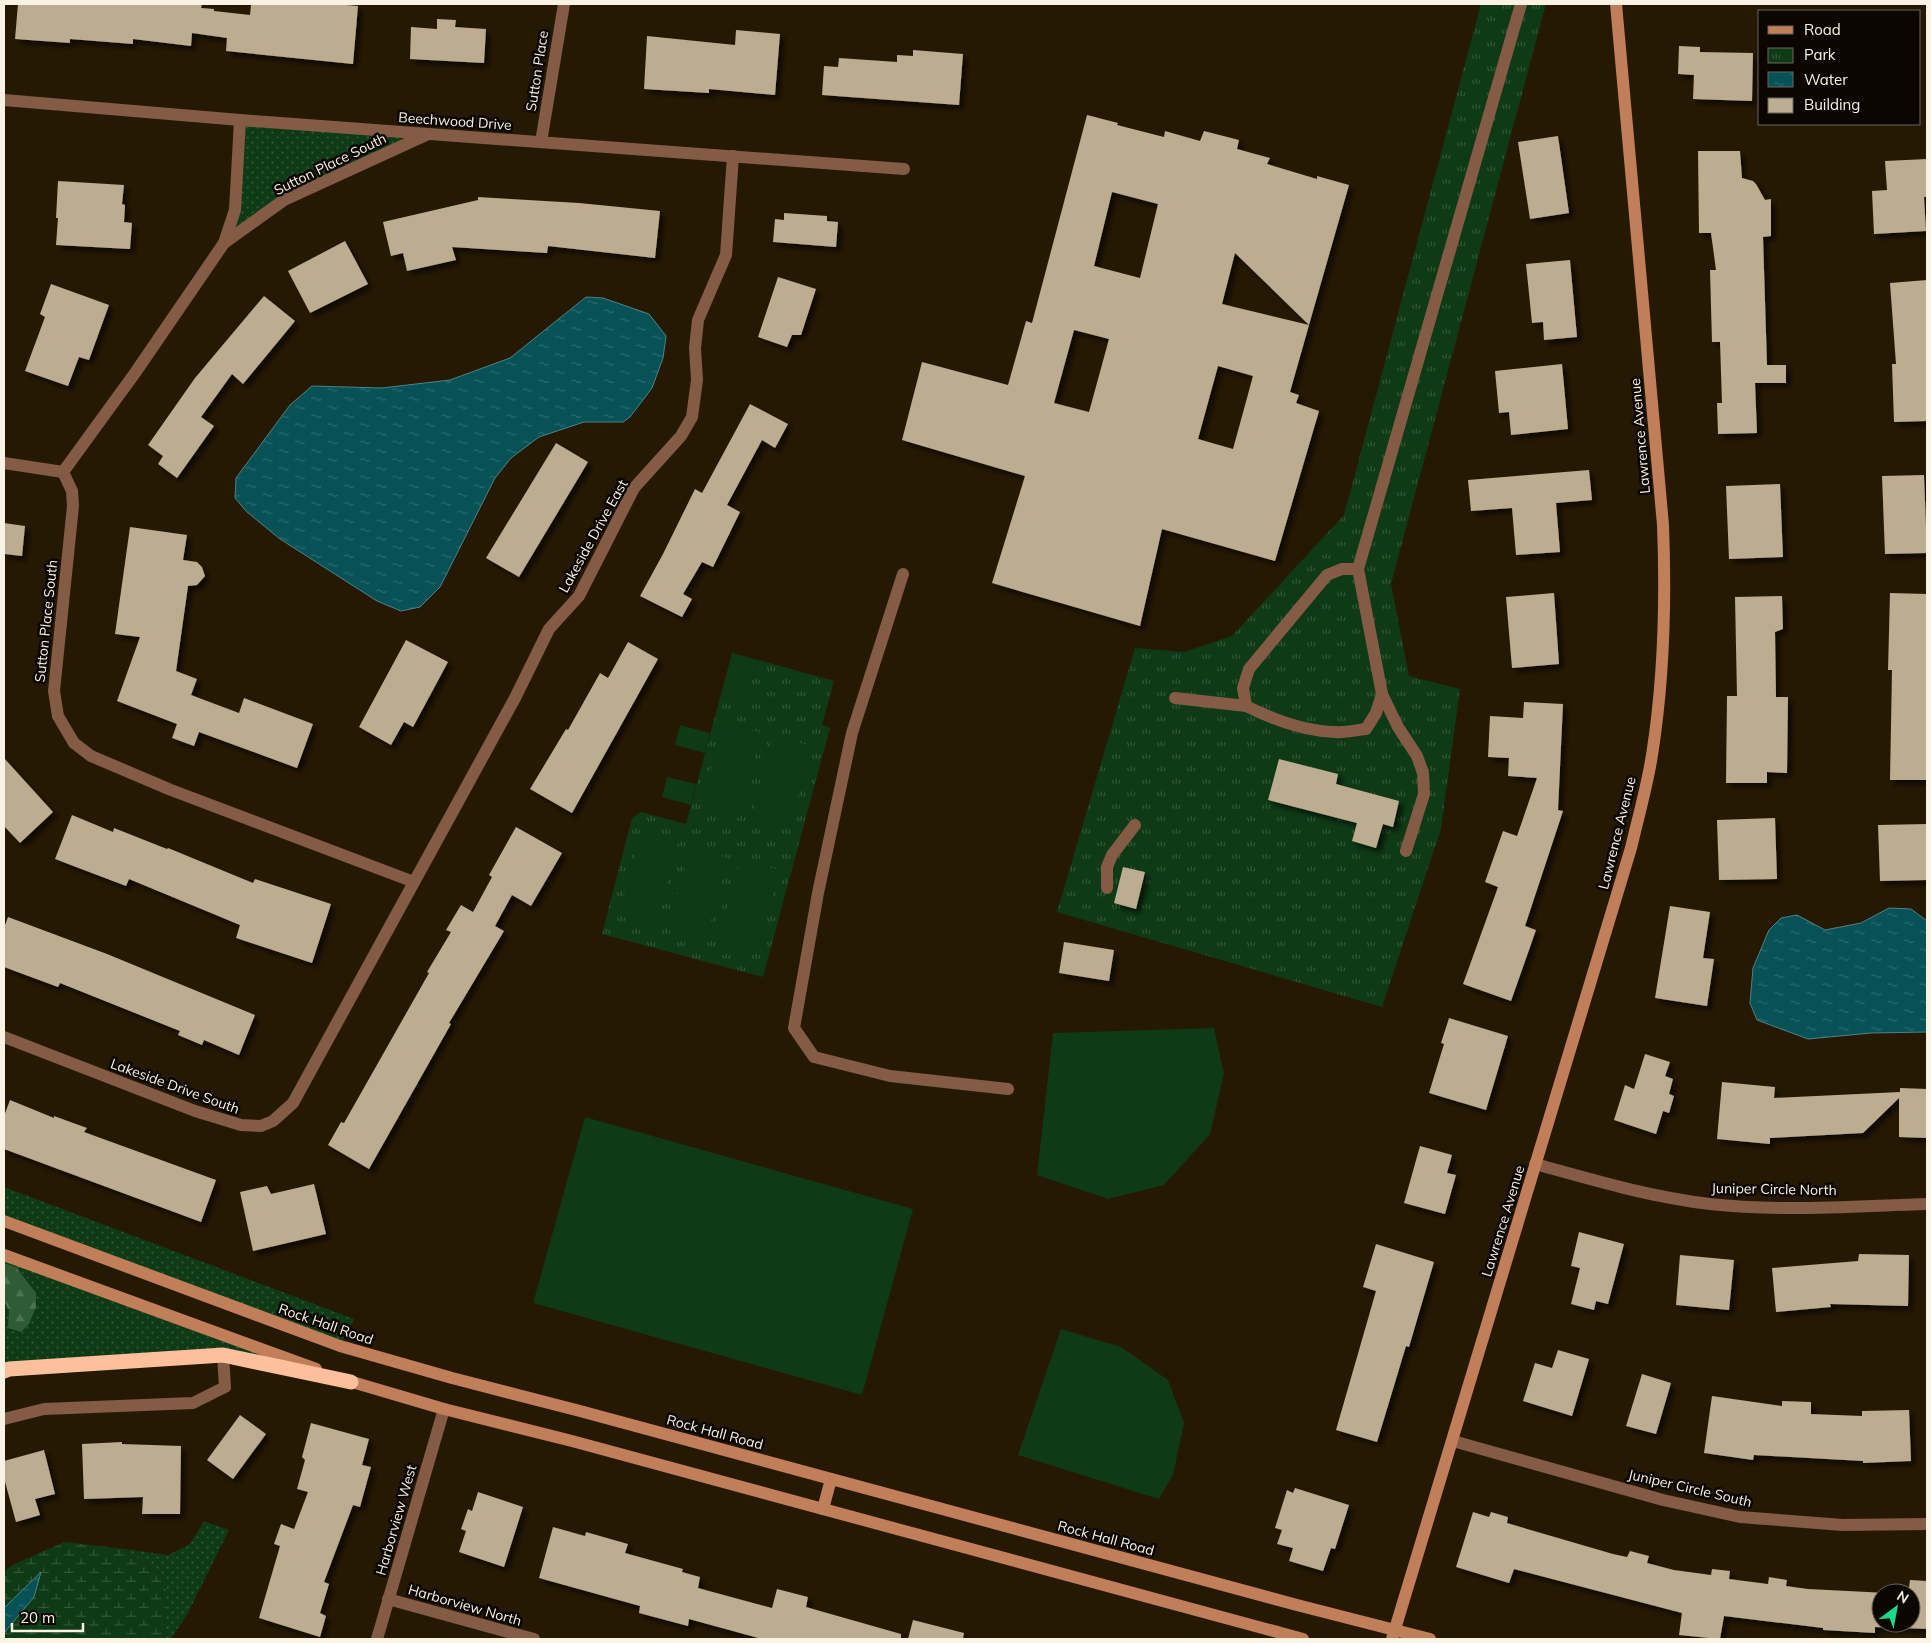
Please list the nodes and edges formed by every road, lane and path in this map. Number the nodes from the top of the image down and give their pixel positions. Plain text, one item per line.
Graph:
1 (564, 4) edge
2 (1521, 4) edge
3 (1616, 4) edge
4 (4, 100) edge
5 (240, 120) junction
6 (428, 134) junction
7 (541, 142) junction
8 (733, 156) junction
9 (904, 169) dead end
10 (224, 243) junction
11 (4, 463) edge
12 (63, 472) junction
13 (1358, 568) junction
14 (903, 574) dead end
15 (1382, 694) junction
16 (1175, 698) dead end
17 (1246, 706) junction
18 (1135, 825) dead end
19 (1406, 851) dead end
20 (414, 882) junction
21 (1107, 888) dead end
22 (4, 1037) edge
23 (1008, 1090) dead end
24 (1535, 1164) junction
25 (1927, 1204) edge
26 (4, 1221) edge
27 (4, 1255) edge
28 (223, 1356) junction
29 (4, 1371) edge
30 (351, 1382) junction
31 (444, 1408) junction
32 (4, 1419) edge
33 (1453, 1441) junction
34 (831, 1479) junction
35 (823, 1509) junction
36 (1927, 1524) edge
37 (388, 1599) junction
38 (1393, 1635) edge
39 (377, 1639) edge
40 (534, 1639) edge
41 (1303, 1639) edge
42 (1430, 1639) edge

1 - 7 street, Sutton Place
2 - 13 street
3 - 24 main road, Lawrence Avenue
4 - 5 street, Beechwood Drive
5 - 6 street, Beechwood Drive
5 - 10 street, Sutton Place South
6 - 7 street, Beechwood Drive
6 - 10 street, Sutton Place South
7 - 8 street, Beechwood Drive
8 - 9 street, Beechwood Drive
8 - 20 street, Lakeside Drive East
10 - 12 street, Sutton Place South
11 - 12 street
12 - 20 street, Sutton Place South
13 - 15 street
13 - 17 street
14 - 23 street
15 - 17 street
15 - 19 street
16 - 17 street
18 - 21 street
20 - 22 street, Lakeside Drive South
24 - 25 street, Juniper Circle North
24 - 33 main road, Lawrence Avenue
26 - 34 main road, Rock Hall Road
27 - 30 main road
28 - 29 highway
28 - 30 highway
28 - 32 street
30 - 31 main road
31 - 35 main road
31 - 37 street, Harborview West
33 - 36 street, Juniper Circle South
33 - 38 main road, Lawrence Avenue
34 - 35 main road
34 - 38 main road, Rock Hall Road
35 - 41 main road
37 - 39 street, Harborview West
37 - 40 street, Harborview North
38 - 42 main road, Rock Hall Road

